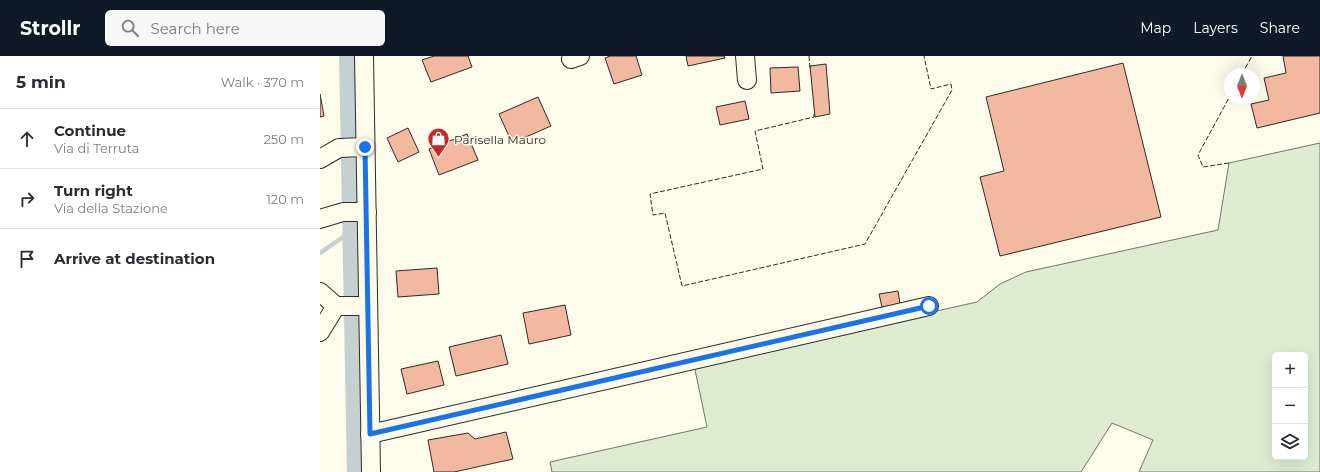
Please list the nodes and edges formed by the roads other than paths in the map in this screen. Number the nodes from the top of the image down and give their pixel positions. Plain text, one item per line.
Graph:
1 (364, 56) edge
2 (745, 56) edge
3 (747, 80) dead end
4 (353, 147) junction
5 (320, 159) edge
6 (356, 212) junction
7 (320, 218) edge
8 (320, 292) edge
9 (352, 306) junction
10 (929, 306) dead end
11 (320, 332) edge
12 (370, 434) junction
13 (371, 472) edge

1 - 4 street
2 - 3 street
4 - 5 street
4 - 6 street
6 - 7 street
6 - 9 street
8 - 9 street
9 - 11 street
9 - 12 street
10 - 12 street
12 - 13 street

